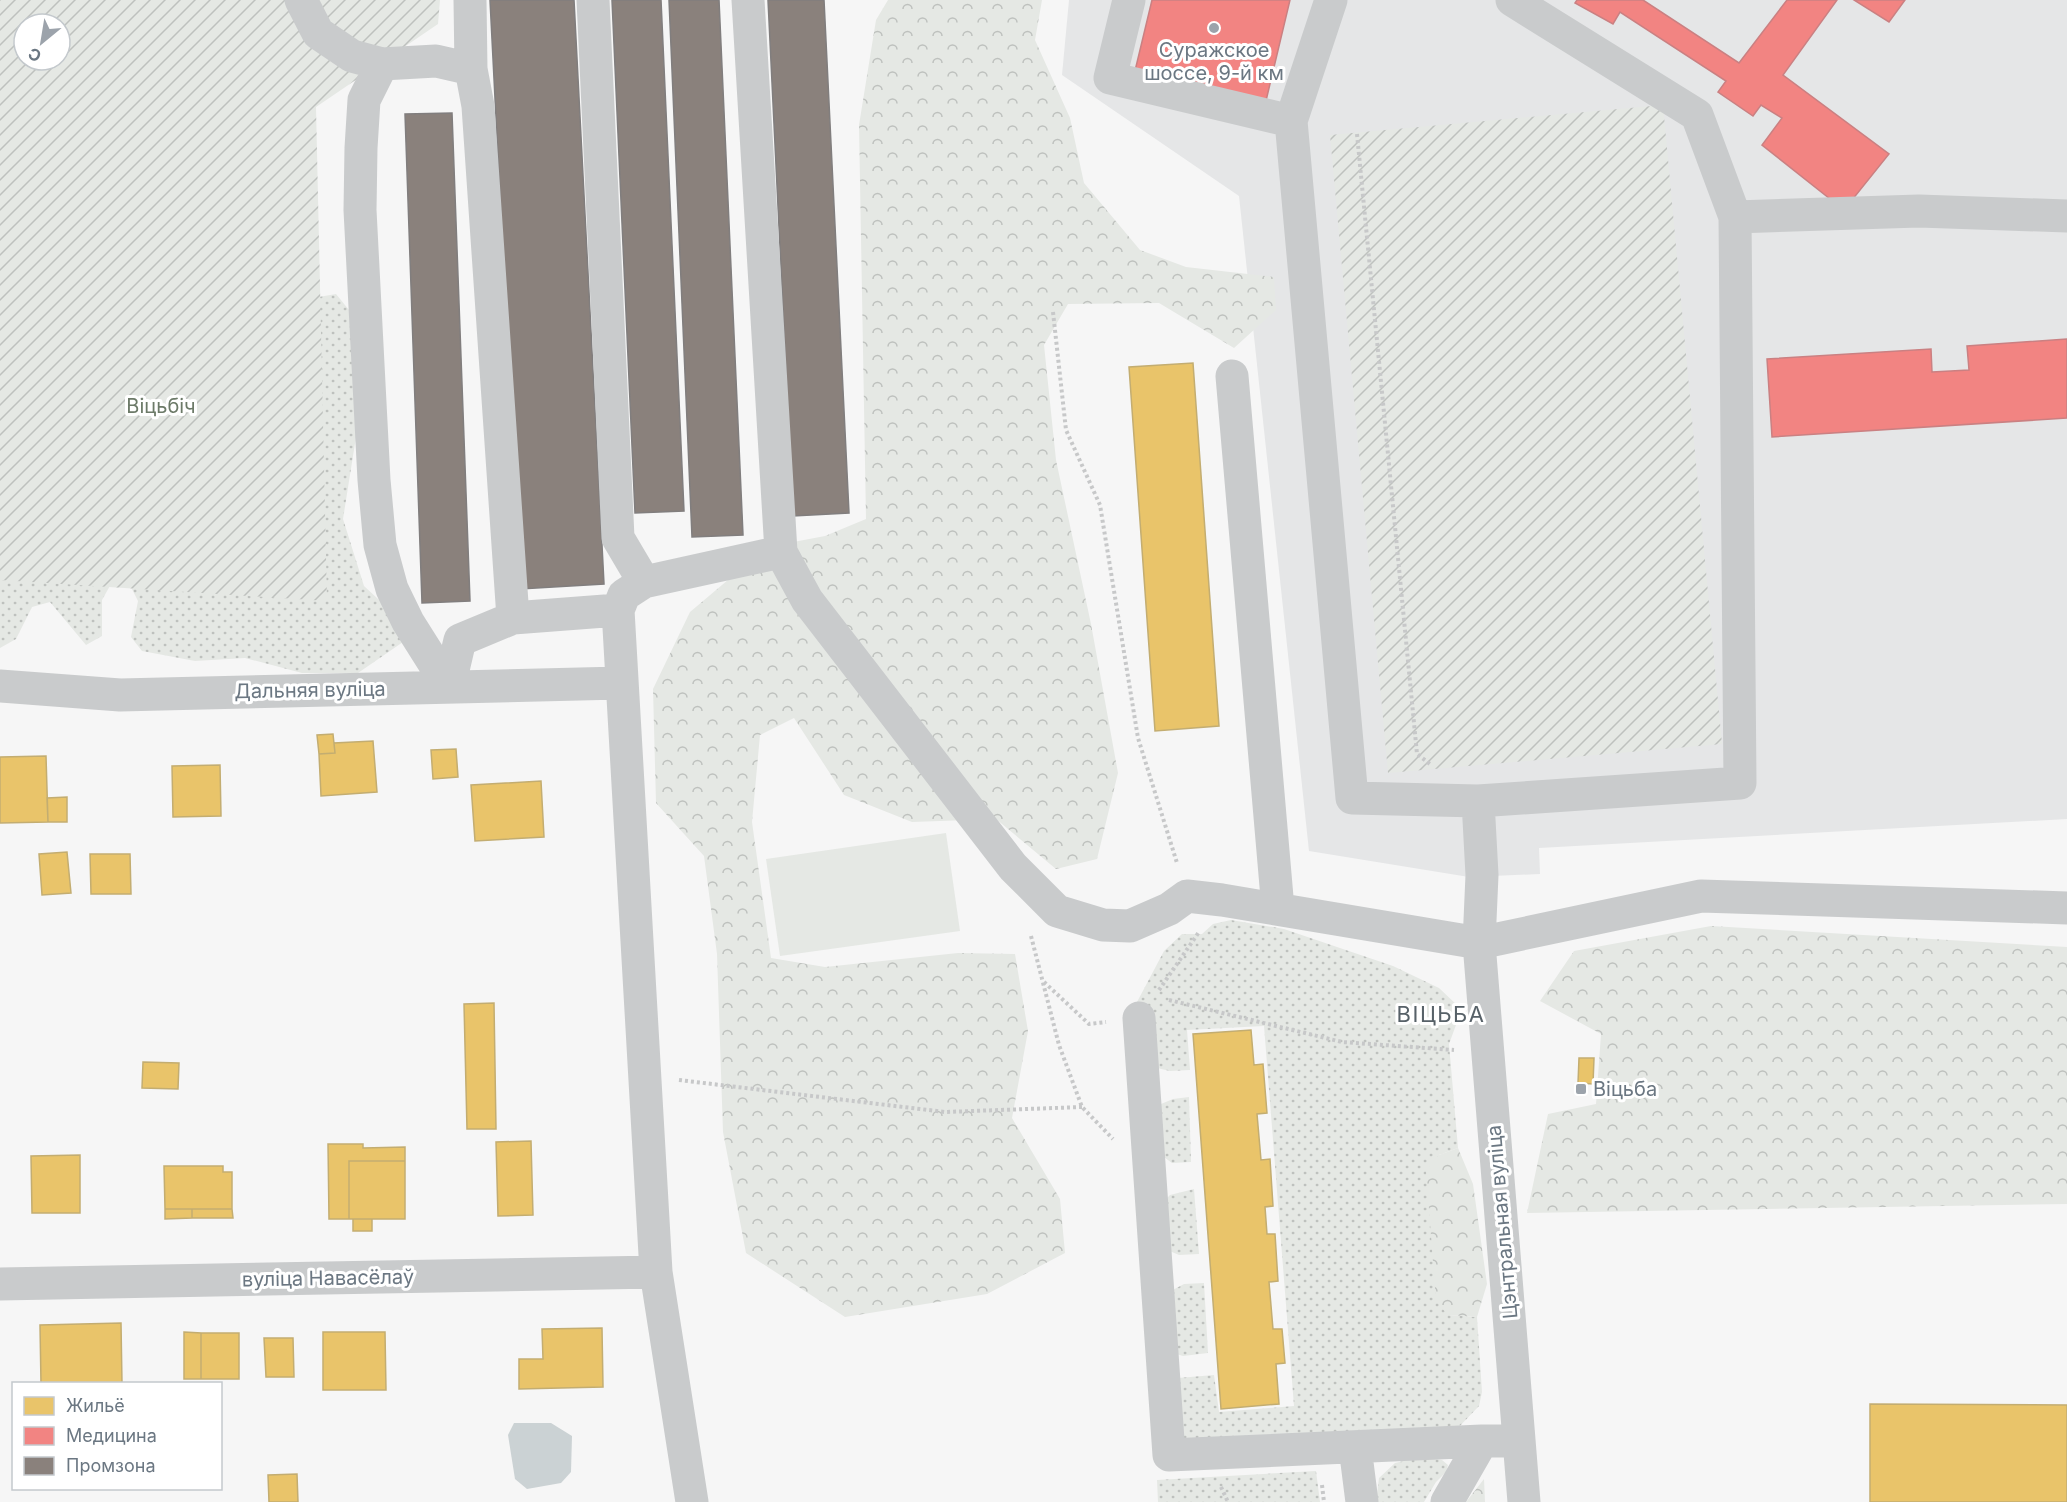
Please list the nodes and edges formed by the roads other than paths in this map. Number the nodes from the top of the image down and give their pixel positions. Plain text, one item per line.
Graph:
1 (302, 0) edge
2 (470, 0) edge
3 (592, 0) edge
4 (748, 0) edge
5 (1129, 0) edge
6 (1331, 0) edge
7 (1512, 0) edge
8 (382, 64) junction
9 (471, 69) junction
10 (1291, 121) junction
11 (2067, 216) edge
12 (1735, 217) junction
13 (1232, 376) dead end
14 (781, 552) junction
15 (644, 582) junction
16 (618, 610) junction
17 (513, 618) junction
18 (621, 683) junction
19 (0, 686) edge
20 (449, 687) junction
21 (1478, 801) junction
22 (2067, 908) edge
23 (1278, 909) junction
24 (1479, 943) junction
25 (1147, 1007) road end
26 (656, 1272) junction
27 (0, 1284) edge
28 (1482, 1441) junction
29 (1520, 1441) junction
30 (1356, 1447) junction
31 (692, 1502) edge
32 (1362, 1502) edge
33 (1447, 1502) edge
34 (1524, 1502) edge

1 - 8 street
2 - 9 street
3 - 15 street
4 - 14 street
5 - 10 street
6 - 10 street
7 - 12 street
8 - 9 street
8 - 20 street
9 - 17 street
10 - 21 street
11 - 12 street
12 - 21 street
13 - 23 street
14 - 15 street
14 - 23 street
15 - 16 street
16 - 17 street
16 - 18 street
17 - 20 street
18 - 20 street, Дальняя вуліца
18 - 26 street
19 - 20 street, Дальняя вуліца
21 - 24 street, Цэнтральная вуліца
22 - 24 street
23 - 24 street
24 - 29 street, Цэнтральная вуліца
25 - 30 street
26 - 27 street, вуліца Навасёлаў
26 - 31 street
28 - 29 street
28 - 30 street
28 - 33 street
29 - 34 street, Цэнтральная вуліца
30 - 32 street

